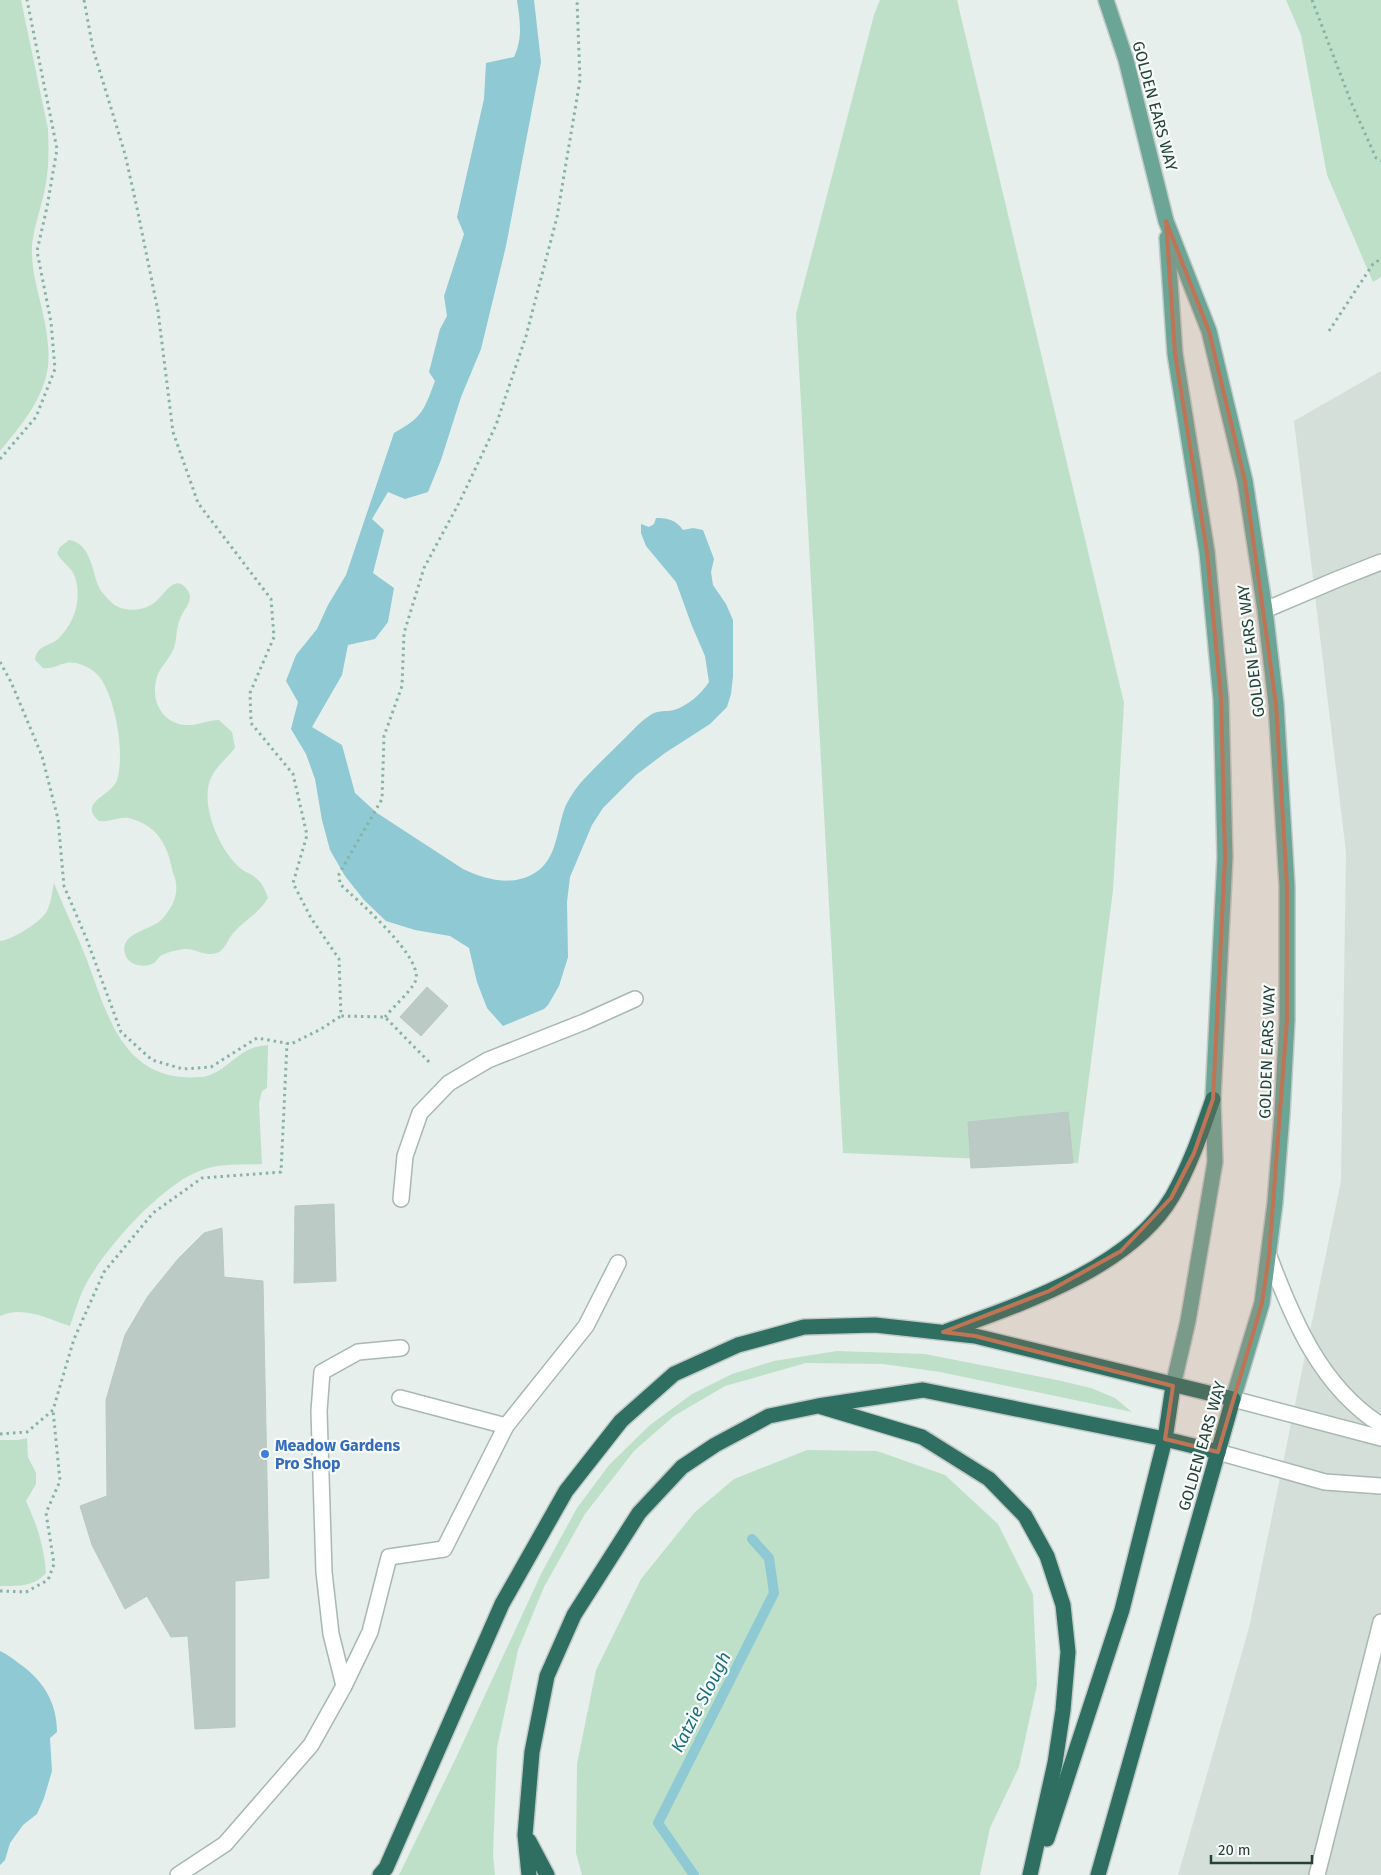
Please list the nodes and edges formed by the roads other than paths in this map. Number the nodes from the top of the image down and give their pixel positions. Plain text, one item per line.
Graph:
1 (1106, 0) edge
2 (1166, 221) junction
3 (1381, 562) edge
4 (1266, 610) junction
5 (635, 999) dead end
6 (1213, 1099) junction
7 (401, 1199) dead end
8 (1269, 1256) junction
9 (618, 1263) dead end
10 (943, 1332) junction
11 (401, 1348) dead end
12 (1174, 1386) junction
13 (400, 1398) dead end
14 (1233, 1400) junction
15 (818, 1406) junction
16 (1381, 1425) edge
17 (506, 1426) junction
18 (1381, 1438) edge
19 (1165, 1439) junction
20 (1218, 1452) junction
21 (1381, 1486) edge
22 (1381, 1622) edge
23 (344, 1686) junction
24 (526, 1835) junction
25 (178, 1875) edge
26 (380, 1875) edge
27 (529, 1875) edge
28 (547, 1875) edge
29 (1030, 1875) edge
30 (1035, 1875) edge
31 (1098, 1875) edge
32 (1317, 1875) edge

1 - 2 main road, GOLDEN EARS WAY
2 - 4 main road, GOLDEN EARS WAY
2 - 6 main road, GOLDEN EARS WAY
3 - 4 lane
4 - 8 main road, GOLDEN EARS WAY
5 - 7 lane
6 - 10 highway
6 - 12 main road, GOLDEN EARS WAY
8 - 14 main road, GOLDEN EARS WAY
8 - 16 lane
9 - 17 lane
10 - 12 highway
10 - 26 highway
11 - 23 lane
12 - 14 highway
12 - 19 highway, GOLDEN EARS WAY
13 - 17 lane
14 - 18 lane
14 - 20 highway, GOLDEN EARS WAY
15 - 19 highway
15 - 24 highway
15 - 29 highway
17 - 23 lane
19 - 20 highway
19 - 30 highway, GOLDEN EARS WAY
20 - 21 lane
20 - 31 highway, GOLDEN EARS WAY
22 - 32 lane
23 - 25 lane
24 - 27 highway
24 - 28 highway

